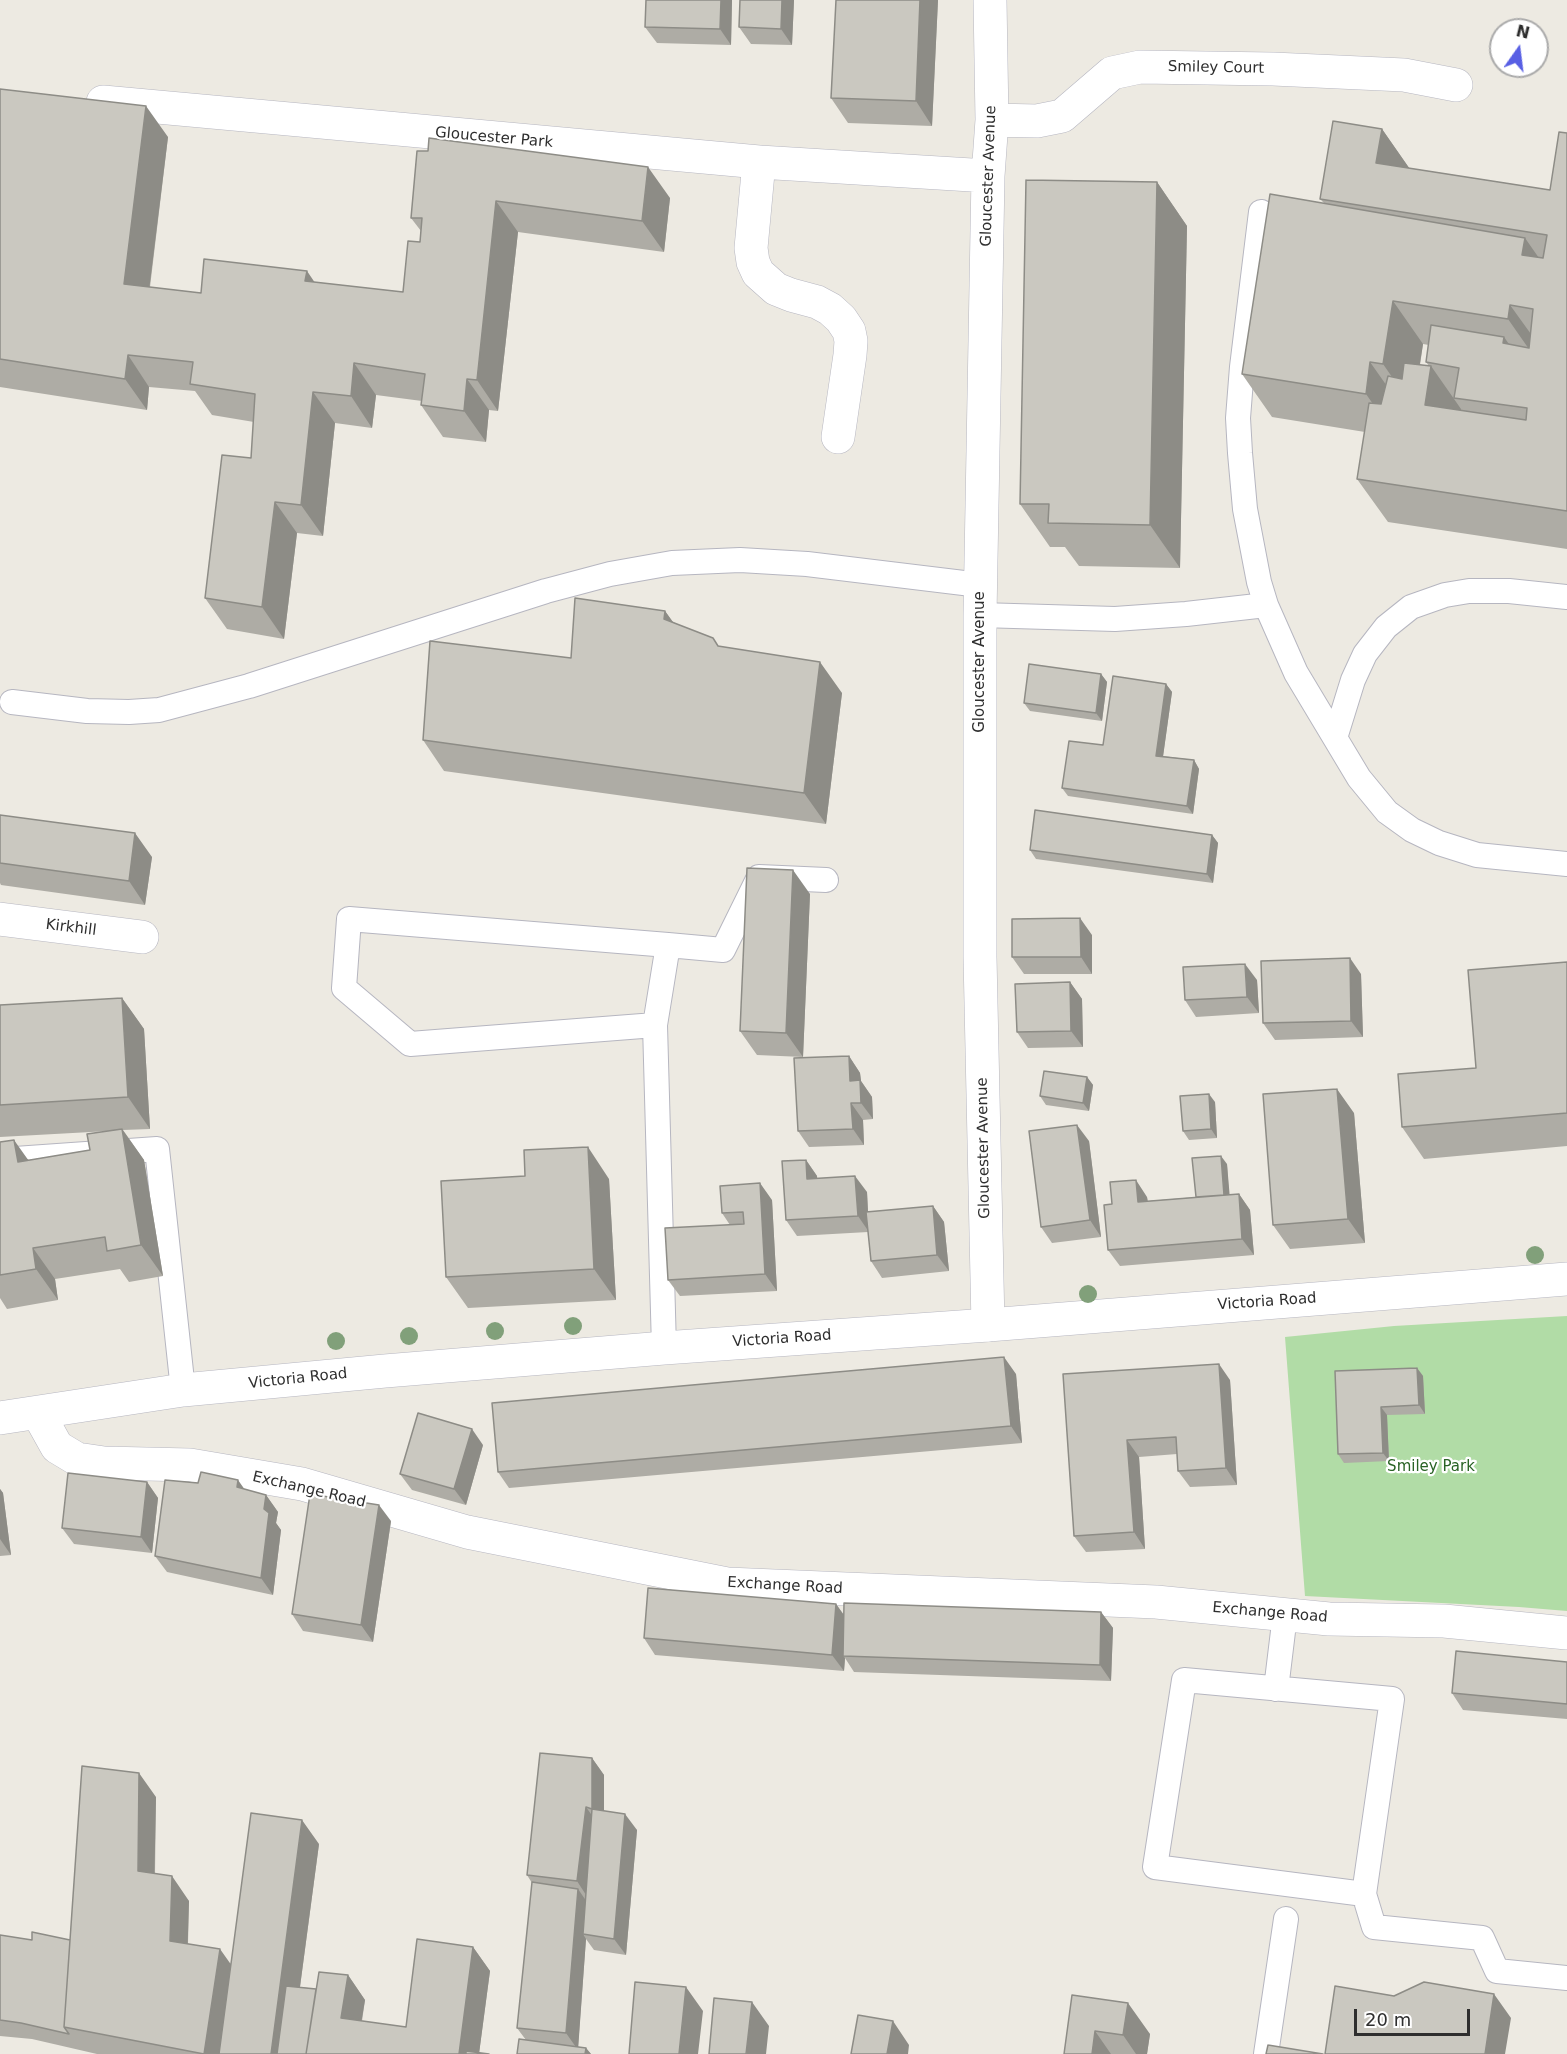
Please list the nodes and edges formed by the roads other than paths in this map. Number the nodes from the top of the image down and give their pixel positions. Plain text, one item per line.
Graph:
1 (990, 0) edge
2 (1456, 85) dead end
3 (70, 99) edge
4 (992, 120) junction
5 (759, 162) junction
6 (988, 176) junction
7 (1261, 212) dead end
8 (838, 437) dead end
9 (1567, 597) edge
10 (980, 600) junction
11 (1266, 605) junction
12 (12, 702) dead end
13 (1335, 738) junction
14 (1567, 864) edge
15 (826, 880) dead end
16 (0, 919) edge
17 (142, 937) dead end
18 (668, 945) junction
19 (655, 1024) junction
20 (0, 1160) edge
21 (1567, 1280) edge
22 (987, 1325) junction
23 (664, 1348) junction
24 (183, 1390) junction
25 (38, 1413) junction
26 (0, 1418) edge
27 (1285, 1615) junction
28 (1567, 1633) edge
29 (1276, 1689) junction
30 (1364, 1894) junction
31 (1286, 1919) dead end
32 (1567, 1978) edge
33 (1266, 2054) edge

1 - 4 street, Gloucester Avenue
2 - 4 street, Smiley Court
3 - 5 street, Gloucester Park
4 - 6 street, Gloucester Avenue
5 - 6 street, Gloucester Park
5 - 8 street
6 - 10 street, Gloucester Avenue
7 - 11 lane
9 - 13 lane
10 - 11 lane
10 - 12 lane
10 - 22 street, Gloucester Avenue
11 - 13 lane
13 - 14 lane
15 - 18 lane
16 - 17 street, Kirkhill
18 - 19 lane
18 - 19 lane
19 - 23 lane
20 - 24 lane
21 - 22 street, Victoria Road
22 - 23 street, Victoria Road
23 - 24 street, Victoria Road
24 - 25 street, Victoria Road
25 - 26 street, Victoria Road
25 - 27 street, Exchange Road
27 - 28 street, Exchange Road
27 - 29 lane
29 - 30 lane
29 - 30 lane
30 - 32 lane
31 - 33 lane

